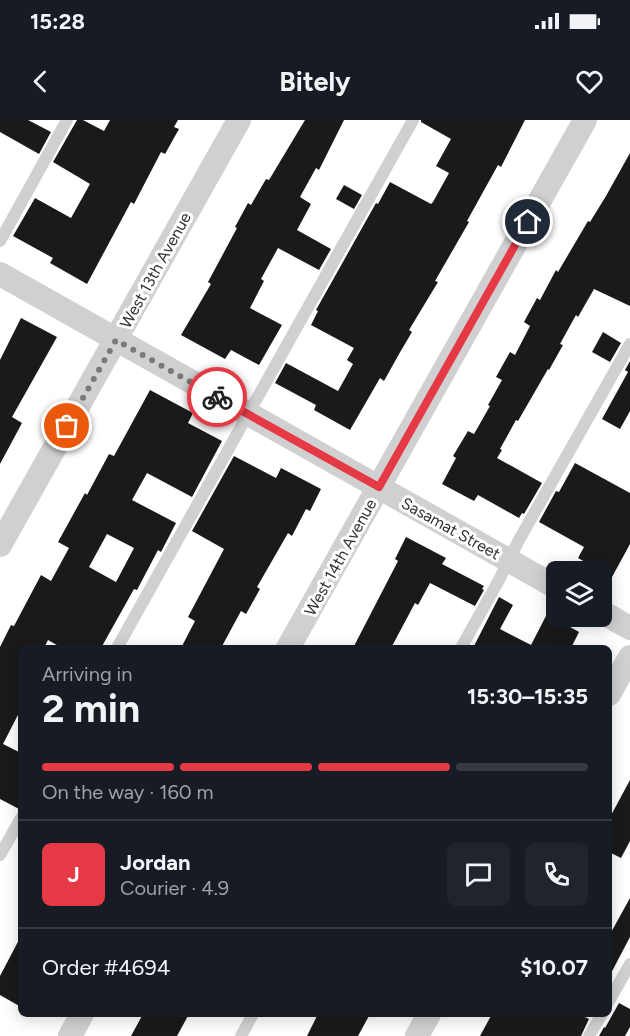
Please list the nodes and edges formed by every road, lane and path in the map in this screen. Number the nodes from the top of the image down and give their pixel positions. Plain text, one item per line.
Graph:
1 (68, 120) edge
2 (239, 120) edge
3 (413, 120) edge
4 (585, 120) edge
5 (0, 241) edge
6 (0, 274) edge
7 (116, 340) junction
8 (630, 344) edge
9 (248, 414) junction
10 (379, 487) junction
11 (0, 545) edge
12 (509, 560) junction
13 (546, 581) edge
14 (612, 618) edge
15 (630, 628) edge
16 (119, 645) edge
17 (290, 645) edge
18 (463, 645) edge
19 (630, 657) edge
20 (612, 689) edge
21 (18, 823) edge
22 (0, 855) edge
23 (630, 964) edge
24 (612, 996) edge
25 (80, 1017) edge
26 (251, 1017) edge
27 (427, 1017) edge
28 (600, 1017) edge
29 (70, 1036) edge
30 (241, 1036) edge
31 (417, 1036) edge
32 (589, 1036) edge

1 - 5 lane
2 - 7 street, West 13th Avenue
3 - 9 lane
4 - 10 street, West 14th Avenue
6 - 7 street, Sasamat Street
7 - 9 street, Sasamat Street
7 - 11 street, West 13th Avenue
8 - 12 lane
9 - 10 street, Sasamat Street
9 - 16 lane
10 - 12 street, Sasamat Street
10 - 17 street, West 14th Avenue
12 - 13 street, Sasamat Street
12 - 18 lane
14 - 15 street
19 - 20 street
21 - 22 lane
23 - 24 lane
25 - 29 street
26 - 30 lane
27 - 31 street
28 - 32 lane

